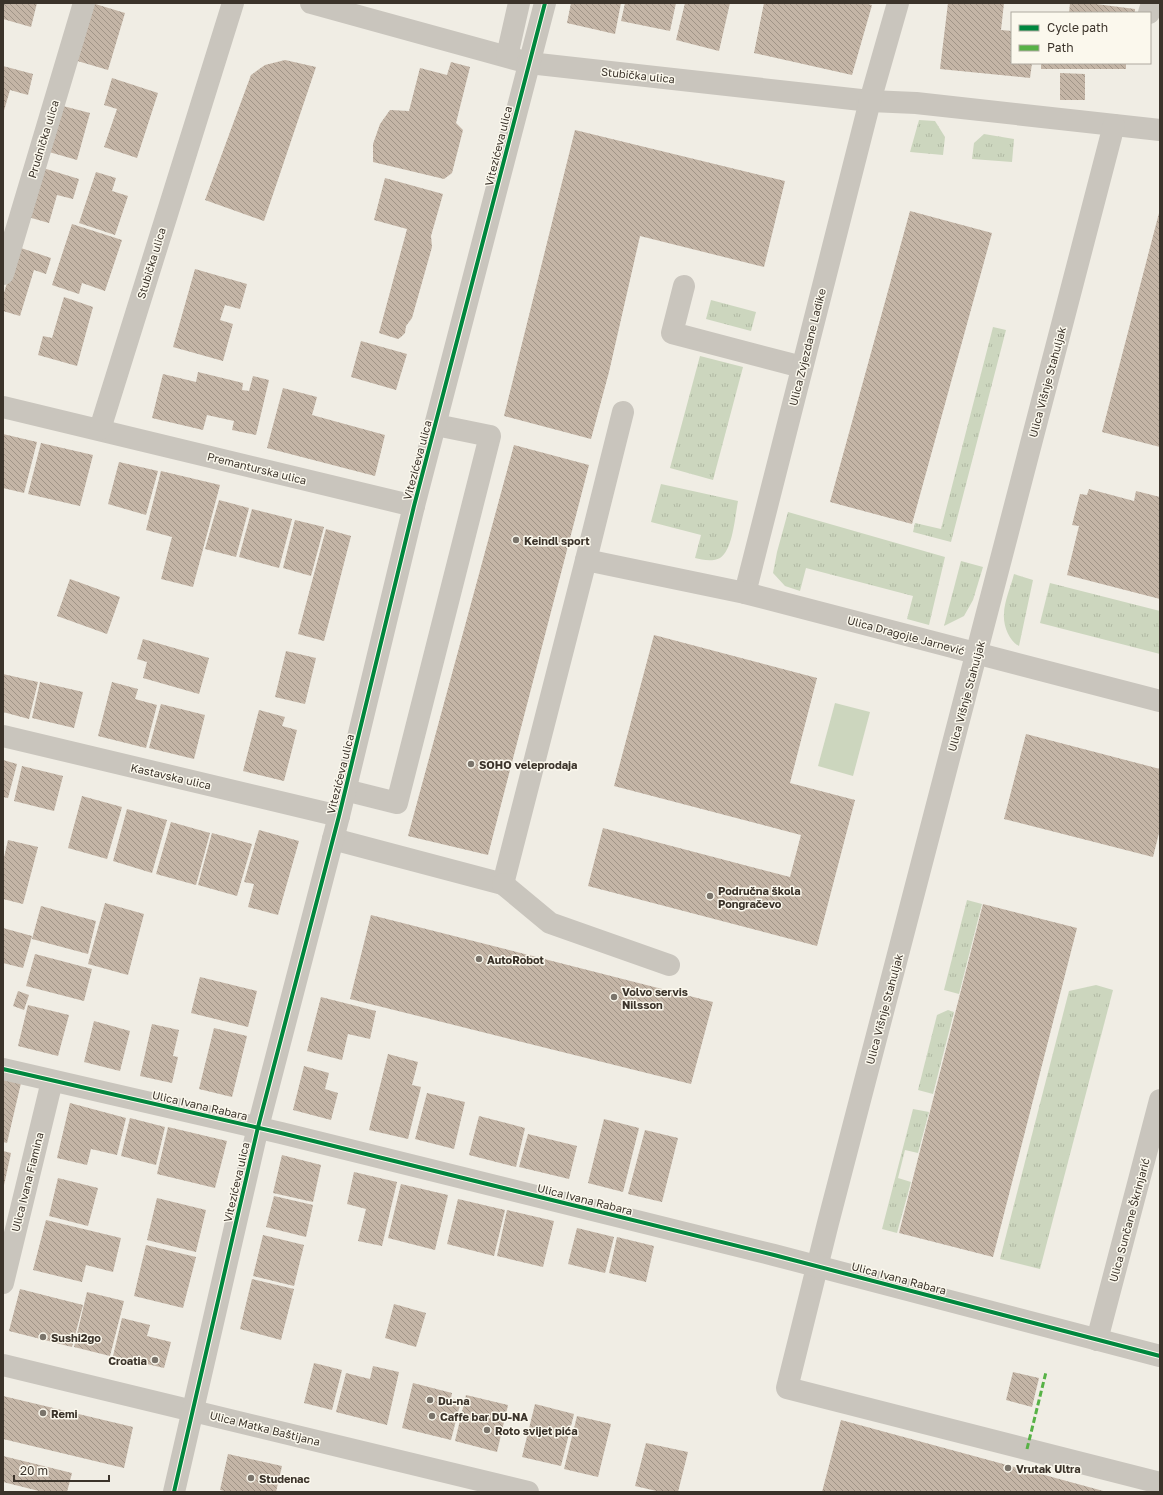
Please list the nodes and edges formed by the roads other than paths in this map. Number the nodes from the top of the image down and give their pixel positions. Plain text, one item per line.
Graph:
1 (84, 3) edge
2 (232, 3) edge
3 (311, 3) edge
4 (520, 3) edge
5 (546, 3) edge
6 (898, 3) edge
7 (507, 56) junction
8 (529, 63) junction
9 (870, 101) junction
10 (1114, 125) junction
11 (1160, 130) edge
12 (3, 274) edge
13 (684, 286) dead end
14 (802, 367) junction
15 (3, 407) edge
16 (623, 412) dead end
17 (436, 426) junction
18 (100, 429) junction
19 (414, 506) junction
20 (586, 560) junction
21 (745, 593) junction
22 (977, 654) junction
23 (1160, 702) edge
24 (3, 736) edge
25 (345, 790) junction
26 (339, 816) junction
27 (333, 839) junction
28 (503, 884) junction
29 (669, 965) dead end
30 (3, 1069) edge
31 (52, 1080) junction
32 (1160, 1100) edge
33 (258, 1127) junction
34 (817, 1266) junction
35 (3, 1283) edge
36 (1097, 1340) junction
37 (1160, 1356) edge
38 (3, 1365) edge
39 (193, 1411) junction
40 (1160, 1483) edge
41 (467, 1485) edge
42 (174, 1492) edge
43 (528, 1492) edge

1 - 12 street, Prudnička ulica
2 - 18 street, Stubička ulica
3 - 7 street, Stubička ulica
4 - 7 street
5 - 8 street, Vitezićeva ulica
6 - 9 street
7 - 8 street, Stubička ulica
8 - 9 street, Stubička ulica
8 - 17 street, Vitezićeva ulica
9 - 10 street, Stubička ulica
9 - 14 street, Ulica Zvjezdane Ladike
10 - 11 street, Stubička ulica
10 - 22 street, Ulica Višnje Stahuljak
13 - 14 street
14 - 21 street, Ulica Zvjezdane Ladike
15 - 18 street
16 - 20 street
17 - 19 street, Vitezićeva ulica
17 - 25 street
18 - 19 street, Premanturska ulica
19 - 25 street, Vitezićeva ulica
20 - 21 street, Ulica Dragojle Jarnević
20 - 28 street
21 - 22 street, Ulica Dragojle Jarnević
22 - 23 street, Ulica Dragojle Jarnević
22 - 34 street, Ulica Višnje Stahuljak
24 - 26 street, Kastavska ulica
25 - 26 street, Vitezićeva ulica
26 - 27 street, Vitezićeva ulica
27 - 28 street
27 - 33 street, Vitezićeva ulica
28 - 29 street
30 - 31 street, Ulica Ivana Rabara
31 - 33 street, Ulica Ivana Rabara
31 - 35 street, Ulica Ivana Fiamina
32 - 36 street, Ulica Sunčane Škrinjarić
33 - 34 street, Ulica Ivana Rabara
33 - 39 street, Vitezićeva ulica
34 - 36 street, Ulica Ivana Rabara
34 - 40 street, Ulica Višnje Stahuljak
36 - 37 street, Ulica Ivana Rabara
38 - 39 street, Ulica Matka Baštijana
39 - 41 street, Ulica Matka Baštijana
39 - 42 street, Vitezićeva ulica
41 - 43 street, Ulica Matka Baštijana

